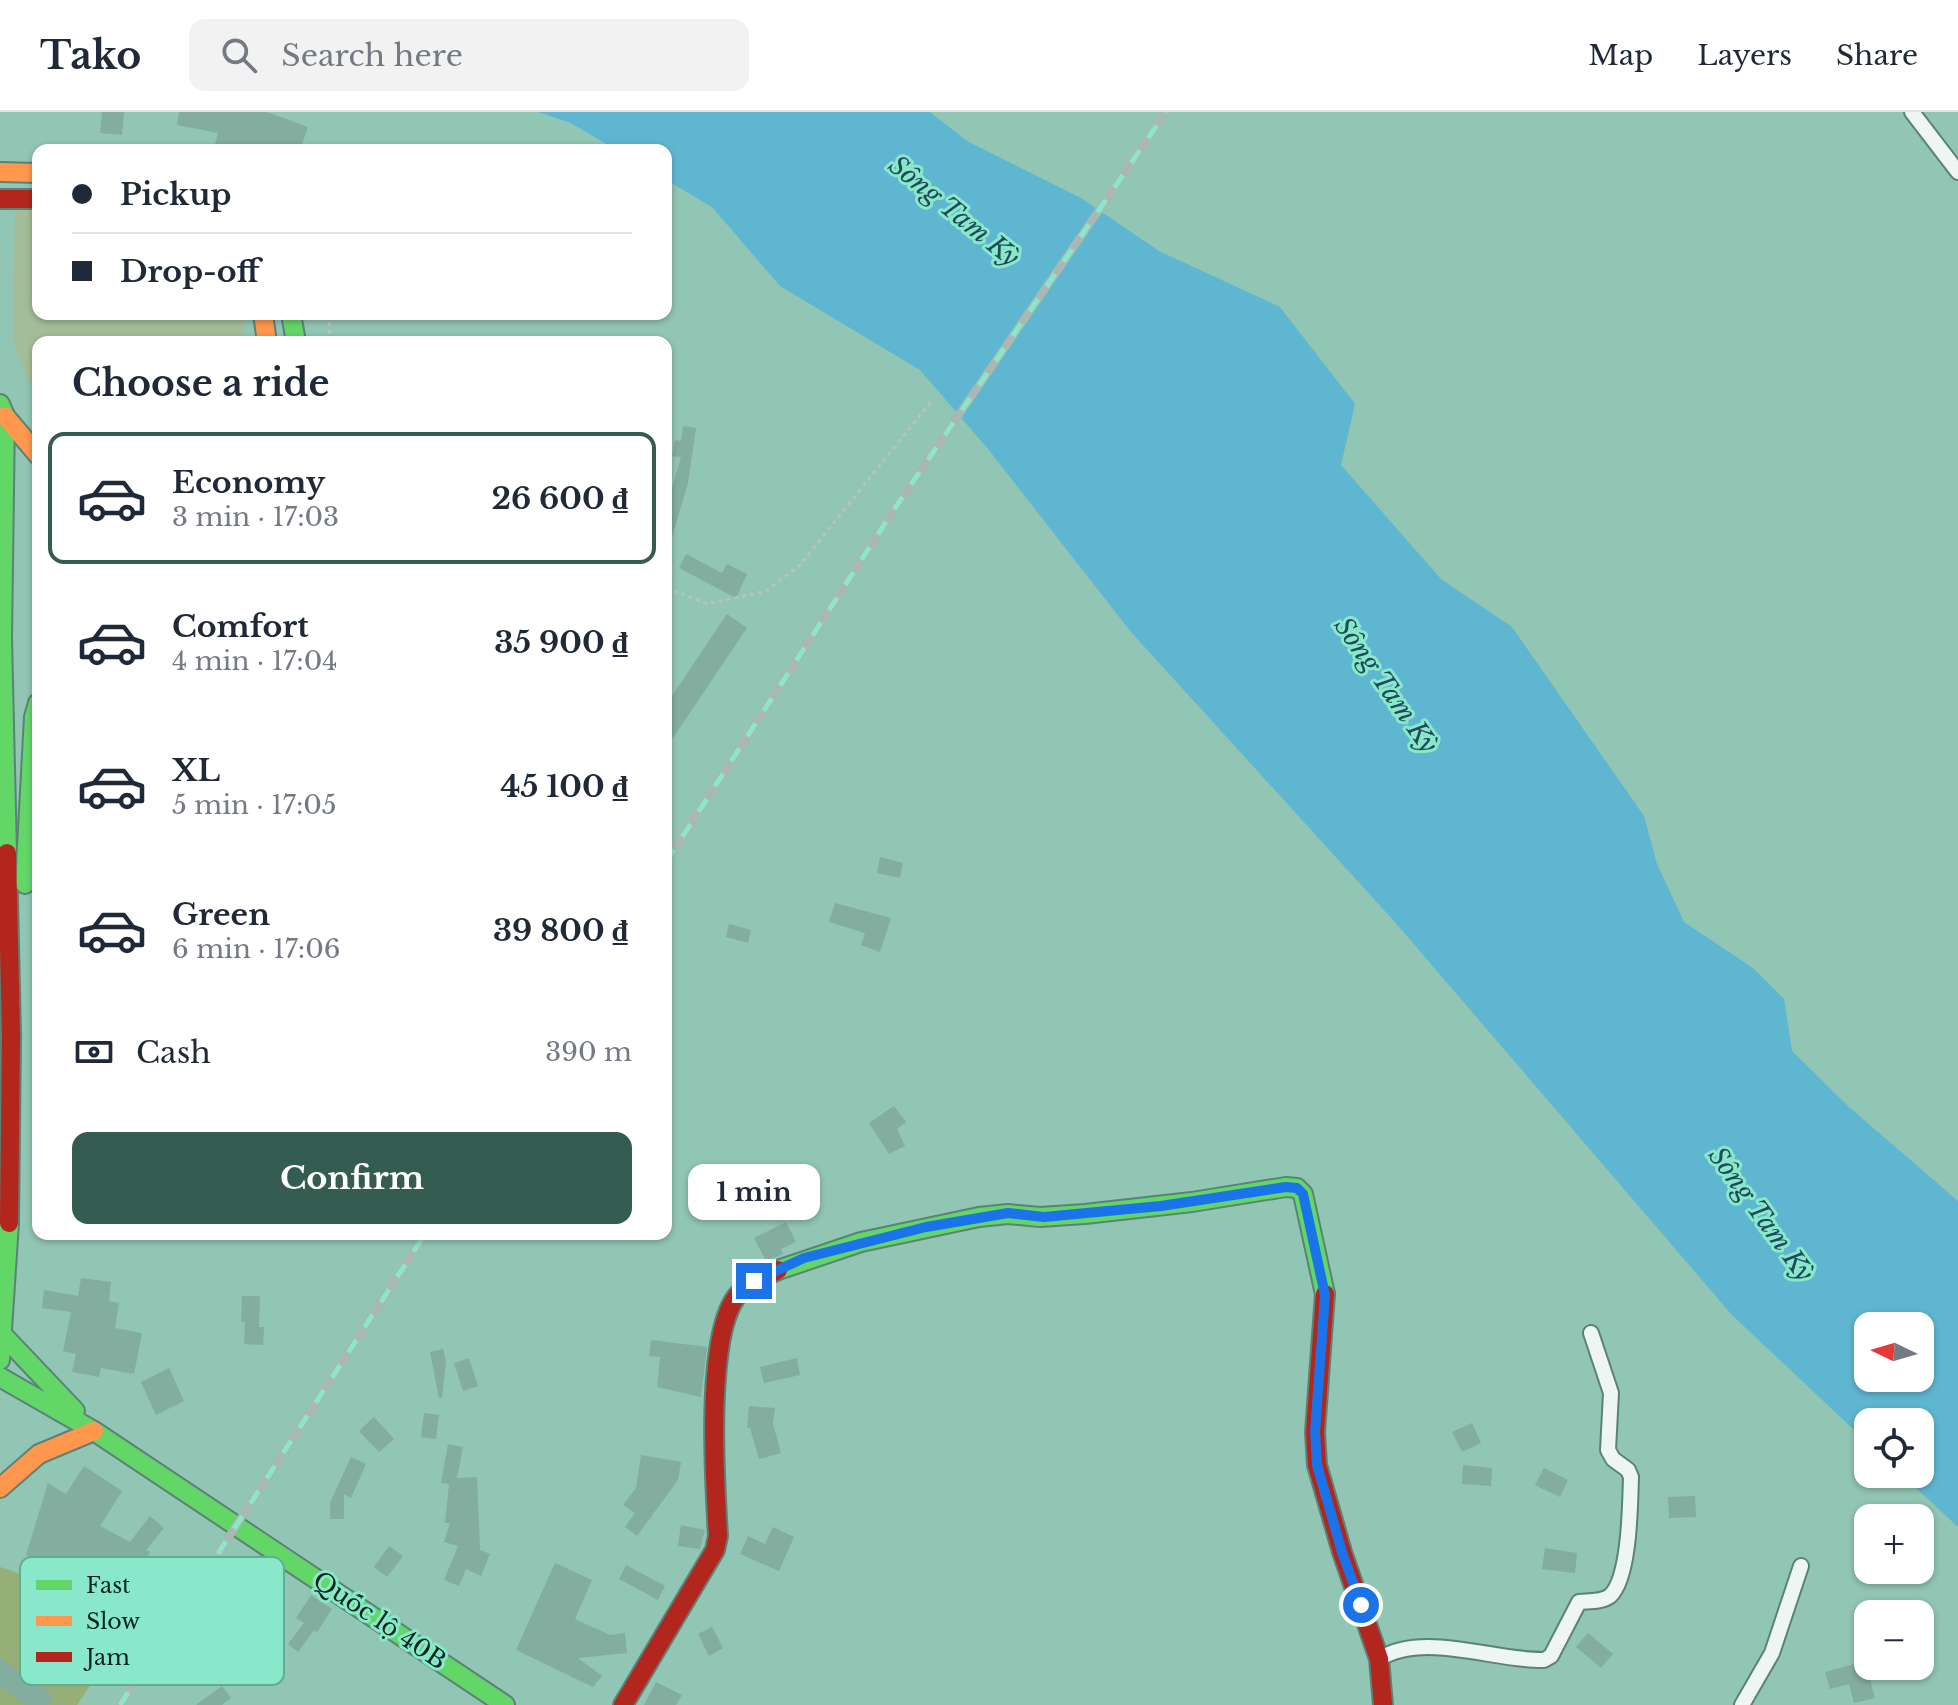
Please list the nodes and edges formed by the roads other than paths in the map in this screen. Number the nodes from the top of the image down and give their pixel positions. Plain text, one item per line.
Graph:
1 (1912, 112) edge
2 (0, 172) edge
3 (1958, 172) edge
4 (32, 173) edge
5 (0, 199) edge
6 (32, 199) edge
7 (3, 410) edge
8 (32, 447) edge
9 (32, 745) edge
10 (10, 1047) junction
11 (1591, 1333) dead end
12 (1, 1334) edge
13 (0, 1360) edge
14 (0, 1377) edge
15 (94, 1431) junction
16 (0, 1488) edge
17 (283, 1557) edge
18 (284, 1558) edge
19 (1801, 1566) dead end
20 (1379, 1659) junction
21 (505, 1705) edge
22 (623, 1705) edge
23 (1383, 1705) edge
24 (1742, 1705) edge

1 - 3 street
2 - 4 main road
5 - 6 main road
7 - 8 main road
7 - 10 main road
9 - 10 main road
10 - 12 main road
11 - 20 street
12 - 13 main road
12 - 15 main road
14 - 15 main road
15 - 16 main road
15 - 17 main road, Quốc lộ 40B
18 - 21 main road, Quốc lộ 40B
19 - 24 street
20 - 22 main road
20 - 23 main road

